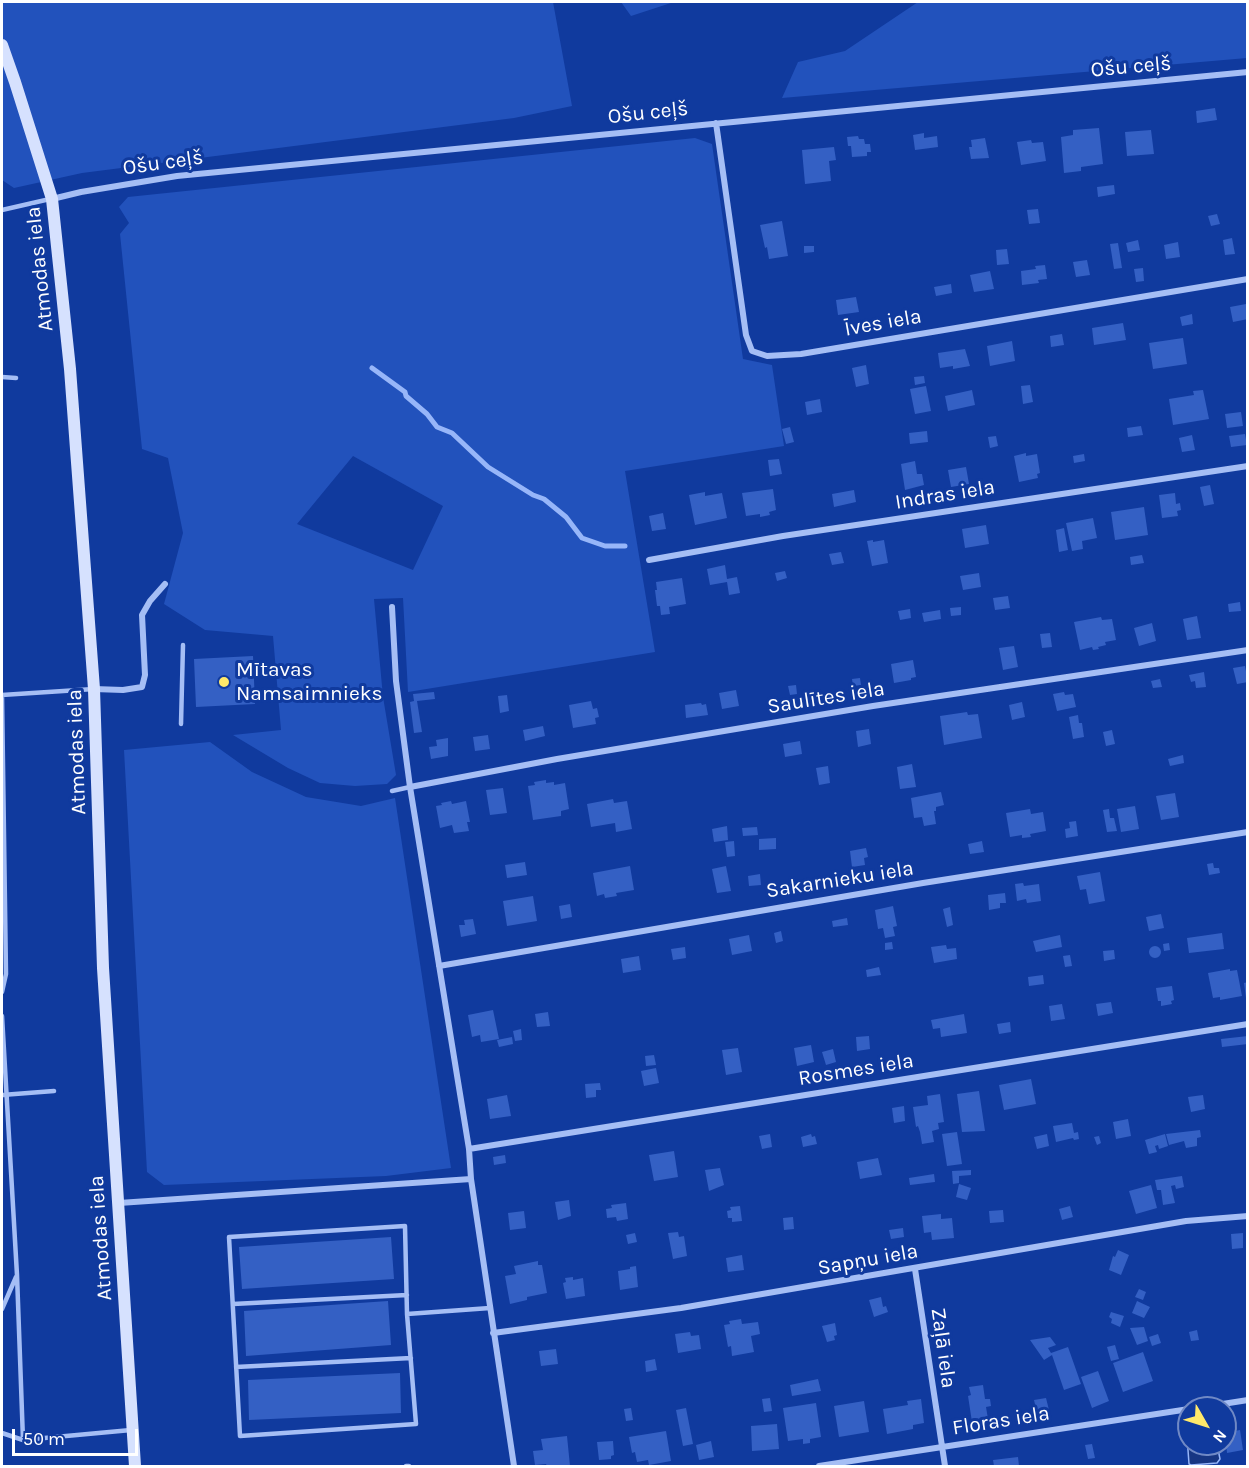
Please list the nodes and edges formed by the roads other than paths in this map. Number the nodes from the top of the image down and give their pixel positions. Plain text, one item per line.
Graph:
1 (2, 45) edge
2 (1248, 72) edge
3 (716, 123) junction
4 (52, 199) junction
5 (2, 210) edge
6 (1248, 279) edge
7 (2, 377) edge
8 (16, 378) dead end
9 (1248, 466) edge
10 (649, 560) dead end
11 (165, 584) dead end
12 (392, 607) dead end
13 (183, 645) dead end
14 (1248, 650) edge
15 (94, 689) junction
16 (181, 723) dead end
17 (410, 787) junction
18 (392, 791) dead end
19 (1248, 832) edge
20 (439, 966) junction
21 (2, 992) edge
22 (2, 1016) edge
23 (1248, 1024) edge
24 (54, 1090) dead end
25 (8, 1094) junction
26 (2, 1095) edge
27 (469, 1149) junction
28 (471, 1179) junction
29 (117, 1203) junction
30 (1248, 1216) edge
31 (915, 1269) junction
32 (17, 1275) junction
33 (407, 1295) junction
34 (233, 1304) junction
35 (490, 1308) junction
36 (2, 1309) edge
37 (407, 1314) junction
38 (494, 1333) junction
39 (411, 1358) junction
40 (236, 1367) junction
41 (1177, 1411) edge
42 (134, 1430) junction
43 (2, 1434) edge
44 (23, 1440) junction
45 (941, 1447) junction
46 (135, 1467) edge
47 (514, 1467) edge
48 (819, 1467) edge
49 (945, 1467) edge

1 - 4 main road, Atmodas iela
2 - 3 street, Ošu ceļš
3 - 4 street, Ošu ceļš
3 - 6 street, Īves iela
4 - 5 lane
4 - 15 main road, Atmodas iela
7 - 8 lane
9 - 10 street, Indras iela
11 - 15 street
12 - 17 street
13 - 16 lane
14 - 17 street, Saulītes iela
15 - 21 lane
15 - 29 main road, Atmodas iela
17 - 18 lane
17 - 20 street
19 - 20 street, Sakarnieku iela
20 - 27 street
22 - 25 lane
23 - 27 street, Rosmes iela
24 - 25 lane
25 - 26 lane
25 - 32 lane
27 - 28 street
28 - 29 street
28 - 35 street
29 - 42 main road, Atmodas iela
30 - 31 street, Sapņu iela
31 - 38 street, Sapņu iela
31 - 45 street, Zaļā iela
32 - 36 lane
32 - 44 lane
33 - 34 lane
33 - 34 lane
33 - 37 lane
34 - 40 lane
35 - 37 lane
35 - 38 street
37 - 39 lane
38 - 47 street
39 - 40 lane
39 - 40 lane
41 - 45 street, Floras iela
42 - 44 lane
42 - 46 main road, Atmodas iela
43 - 44 lane
45 - 48 street, Floras iela
45 - 49 street, Zaļā iela

